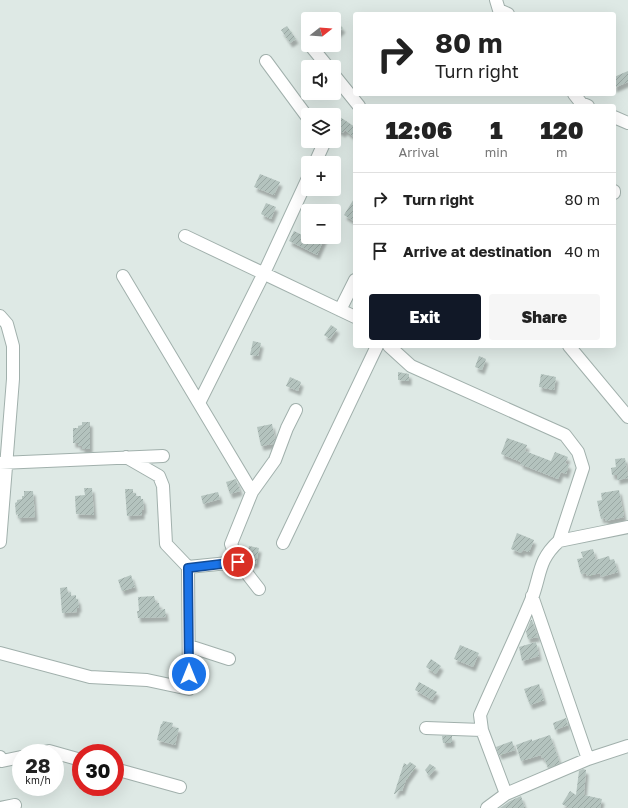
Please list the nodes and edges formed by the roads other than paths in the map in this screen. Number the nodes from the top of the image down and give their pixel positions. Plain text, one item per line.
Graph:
1 (496, 0) edge
2 (504, 12) edge
3 (316, 52) edge
4 (322, 60) edge
5 (266, 61) dead end
6 (341, 84) edge
7 (576, 96) edge
8 (357, 104) edge
9 (583, 104) edge
10 (301, 108) edge
11 (616, 119) edge
12 (628, 123) edge
13 (301, 193) edge
14 (185, 236) dead end
15 (264, 273) junction
16 (124, 276) dead end
17 (353, 284) edge
18 (340, 310) junction
19 (0, 316) edge
20 (353, 316) edge
21 (376, 348) edge
22 (391, 348) edge
23 (571, 348) edge
24 (199, 403) junction
25 (296, 410) dead end
26 (628, 417) edge
27 (163, 456) dead end
28 (126, 458) junction
29 (3, 462) edge
30 (252, 492) junction
31 (628, 527) edge
32 (559, 541) junction
33 (0, 542) edge
34 (283, 543) dead end
35 (238, 562) junction
36 (188, 568) junction
37 (259, 589) dead end
38 (532, 596) junction
39 (189, 646) junction
40 (0, 653) edge
41 (229, 659) dead end
42 (426, 728) dead end
43 (482, 730) junction
44 (628, 746) edge
45 (0, 757) edge
46 (588, 758) junction
47 (12, 759) edge
48 (124, 771) edge
49 (180, 787) dead end
50 (506, 794) junction
51 (13, 806) dead end
52 (0, 808) edge
53 (487, 808) edge

1 - 2 street
3 - 4 street
5 - 10 street
6 - 8 street
7 - 9 street
11 - 12 street
13 - 15 street
14 - 15 street
15 - 18 street
15 - 24 street
16 - 24 street
17 - 18 street
18 - 20 street
19 - 29 street
21 - 34 street
22 - 32 street
23 - 26 street
24 - 30 street
25 - 30 street
27 - 28 street
28 - 29 street
28 - 36 street
29 - 33 street
30 - 35 street
31 - 32 street
32 - 38 street
35 - 36 street
35 - 37 street
36 - 39 street
38 - 43 street
38 - 46 street
39 - 40 street
39 - 41 street
42 - 43 street
43 - 50 street
44 - 46 street
45 - 47 street
46 - 50 street
48 - 49 street
50 - 53 street
51 - 52 street

